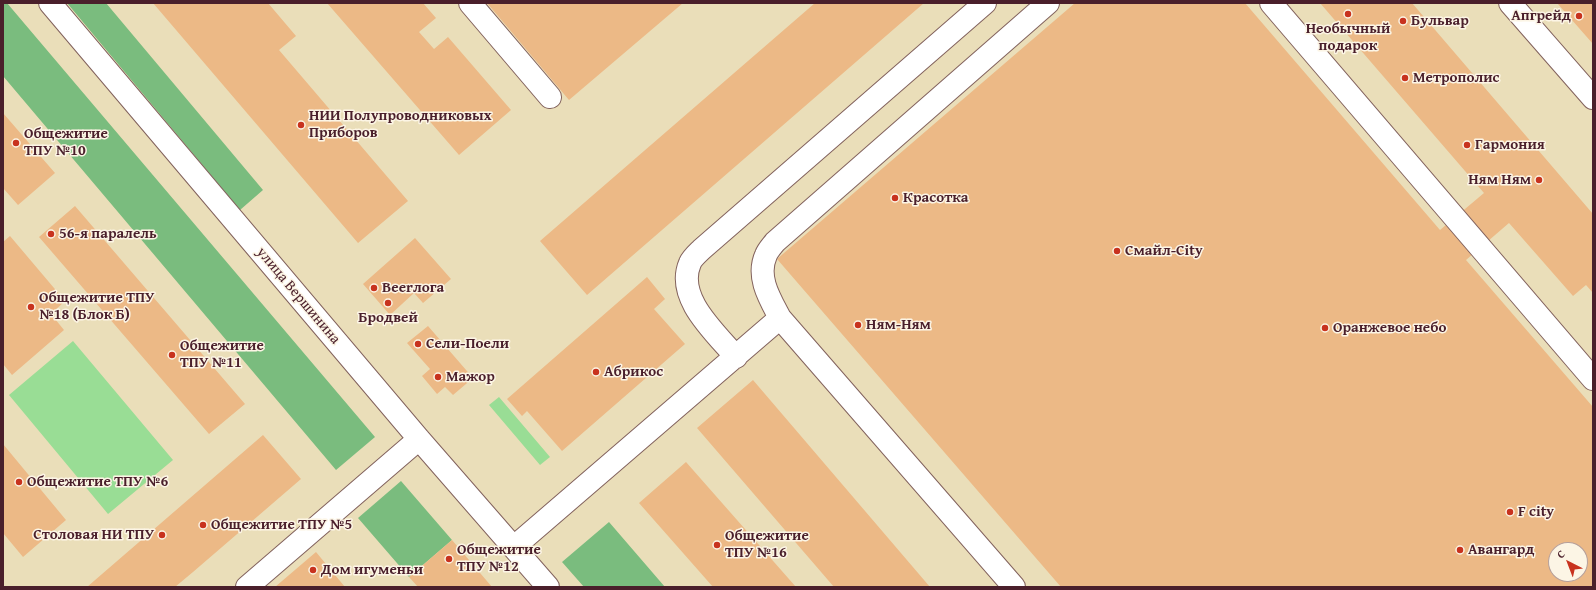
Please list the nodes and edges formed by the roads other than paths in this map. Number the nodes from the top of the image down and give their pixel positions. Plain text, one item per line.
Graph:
1 (50, 3) edge
2 (470, 3) edge
3 (985, 3) edge
4 (1048, 3) edge
5 (1271, 3) edge
6 (1510, 3) edge
7 (550, 97) dead end
8 (1593, 98) edge
9 (780, 318) junction
10 (736, 357) junction
11 (1593, 379) edge
12 (419, 439) junction
13 (514, 548) junction
14 (247, 587) edge
15 (548, 587) edge
16 (1014, 587) edge

1 - 12 street, улица Вершинина
2 - 7 street
3 - 10 street
4 - 9 street
5 - 11 street
6 - 8 street
9 - 10 street
9 - 16 street
10 - 13 street
12 - 13 street, улица Вершинина
12 - 14 street
13 - 15 street, улица Вершинина

